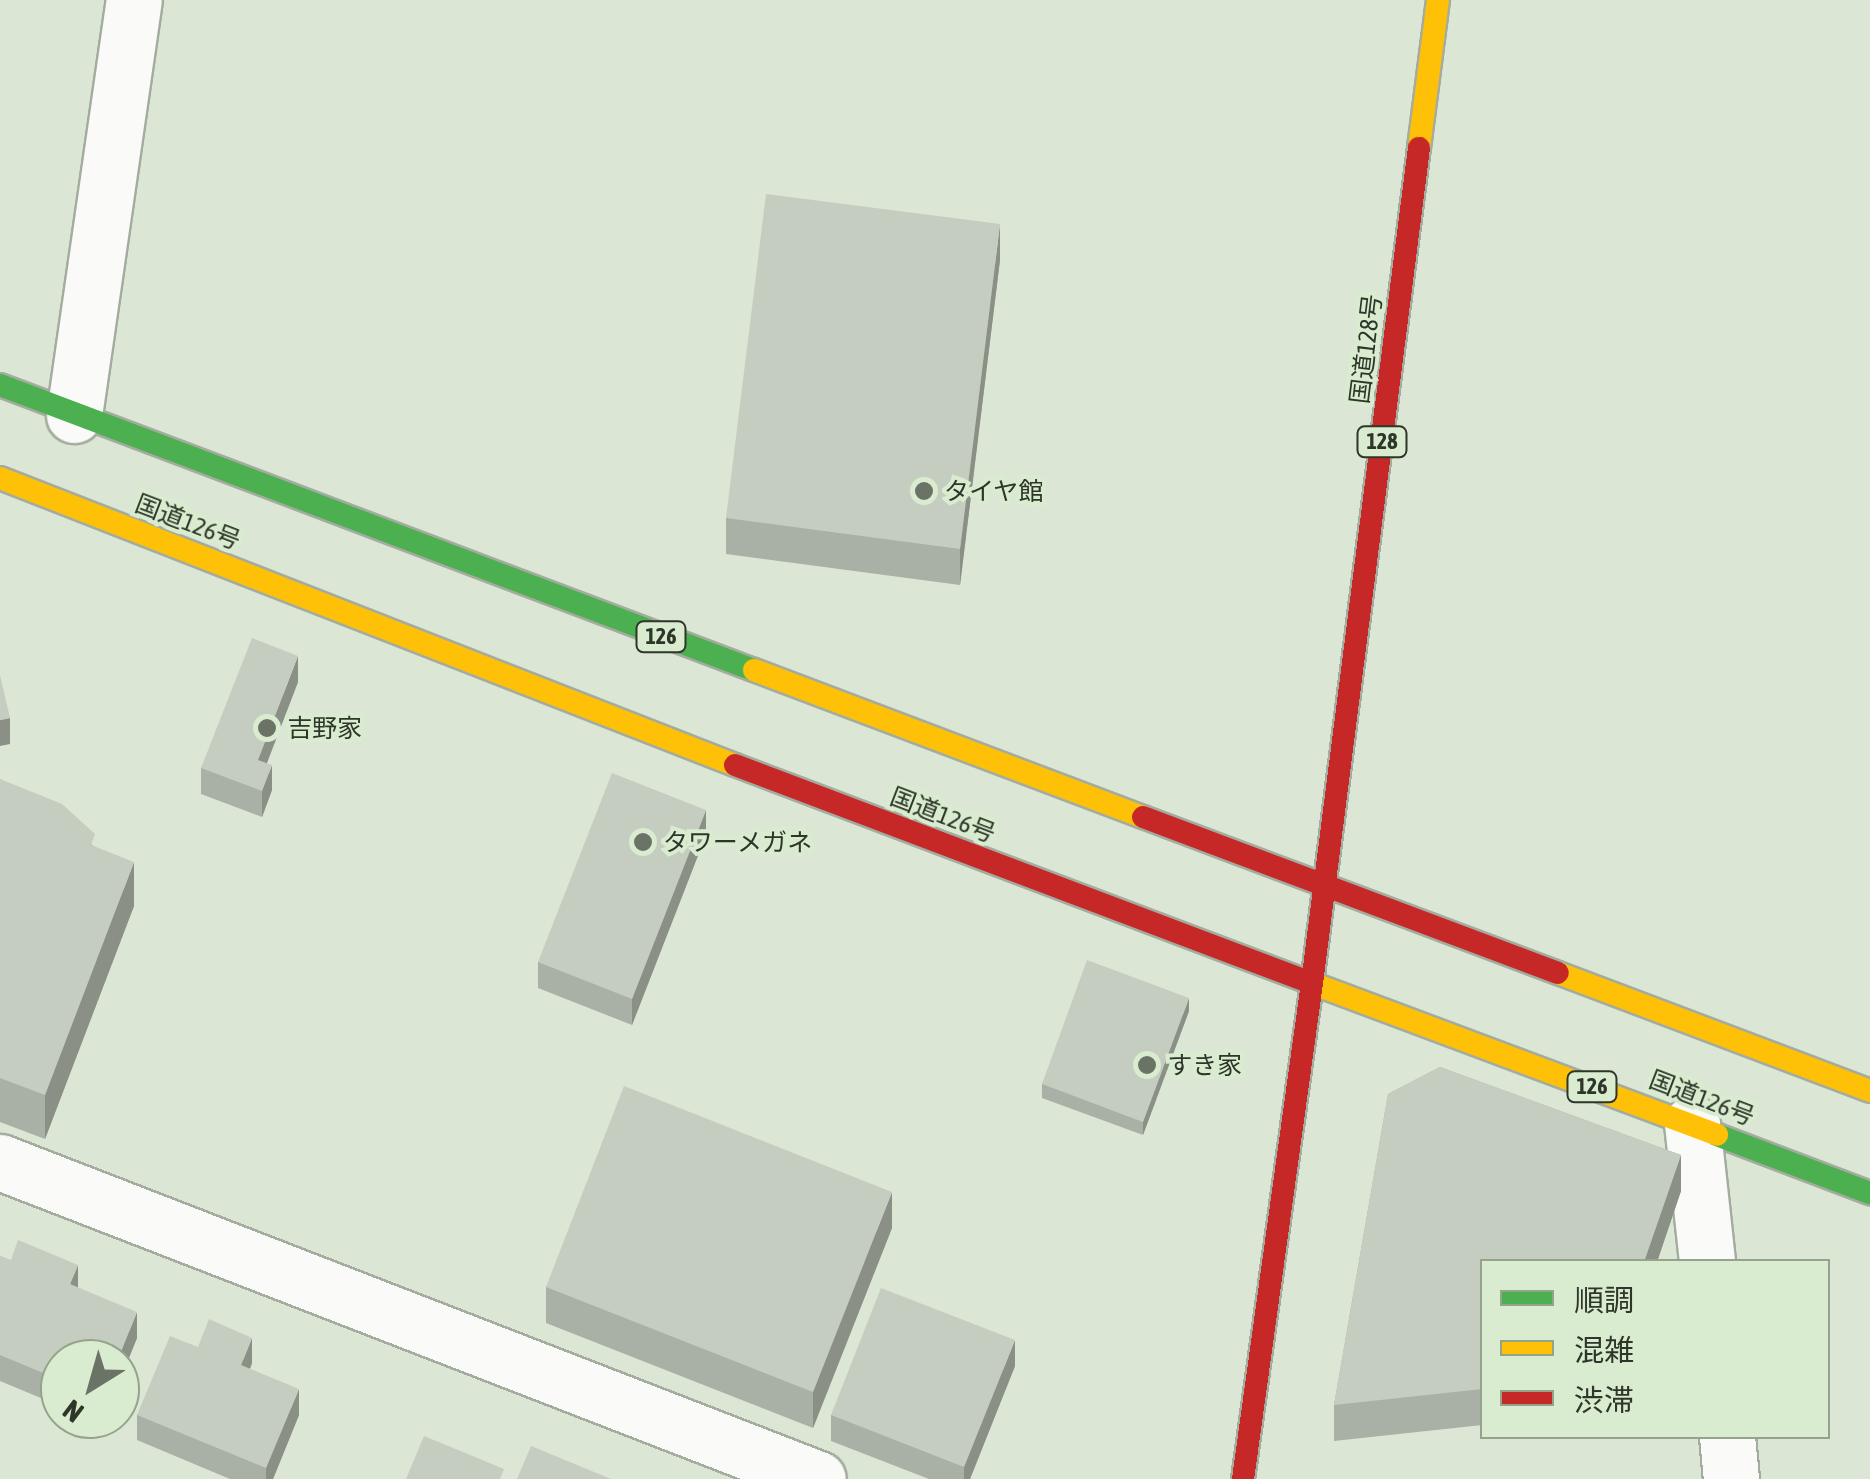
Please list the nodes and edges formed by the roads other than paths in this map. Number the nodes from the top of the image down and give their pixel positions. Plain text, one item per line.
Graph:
1 (134, 0) edge
2 (1438, 0) edge
3 (0, 385) edge
4 (74, 415) junction
5 (0, 478) edge
6 (1324, 884) junction
7 (1312, 983) junction
8 (1870, 1091) edge
9 (1692, 1123) junction
10 (2, 1170) edge
11 (1870, 1193) edge
12 (1708, 1259) edge
13 (1726, 1439) edge
14 (748, 1466) edge
15 (818, 1479) edge
16 (1243, 1479) edge
17 (1731, 1479) edge

1 - 4 street
2 - 6 main road, 国道128号 / 128
3 - 4 main road, 126
4 - 6 main road, 126
5 - 7 main road, 国道126号 / 126
6 - 7 main road, 128
6 - 8 main road, 126
7 - 9 main road, 国道126号 / 126
7 - 16 main road
9 - 11 main road, 国道126号 / 126
9 - 12 street
10 - 14 street
13 - 17 street
14 - 15 street

